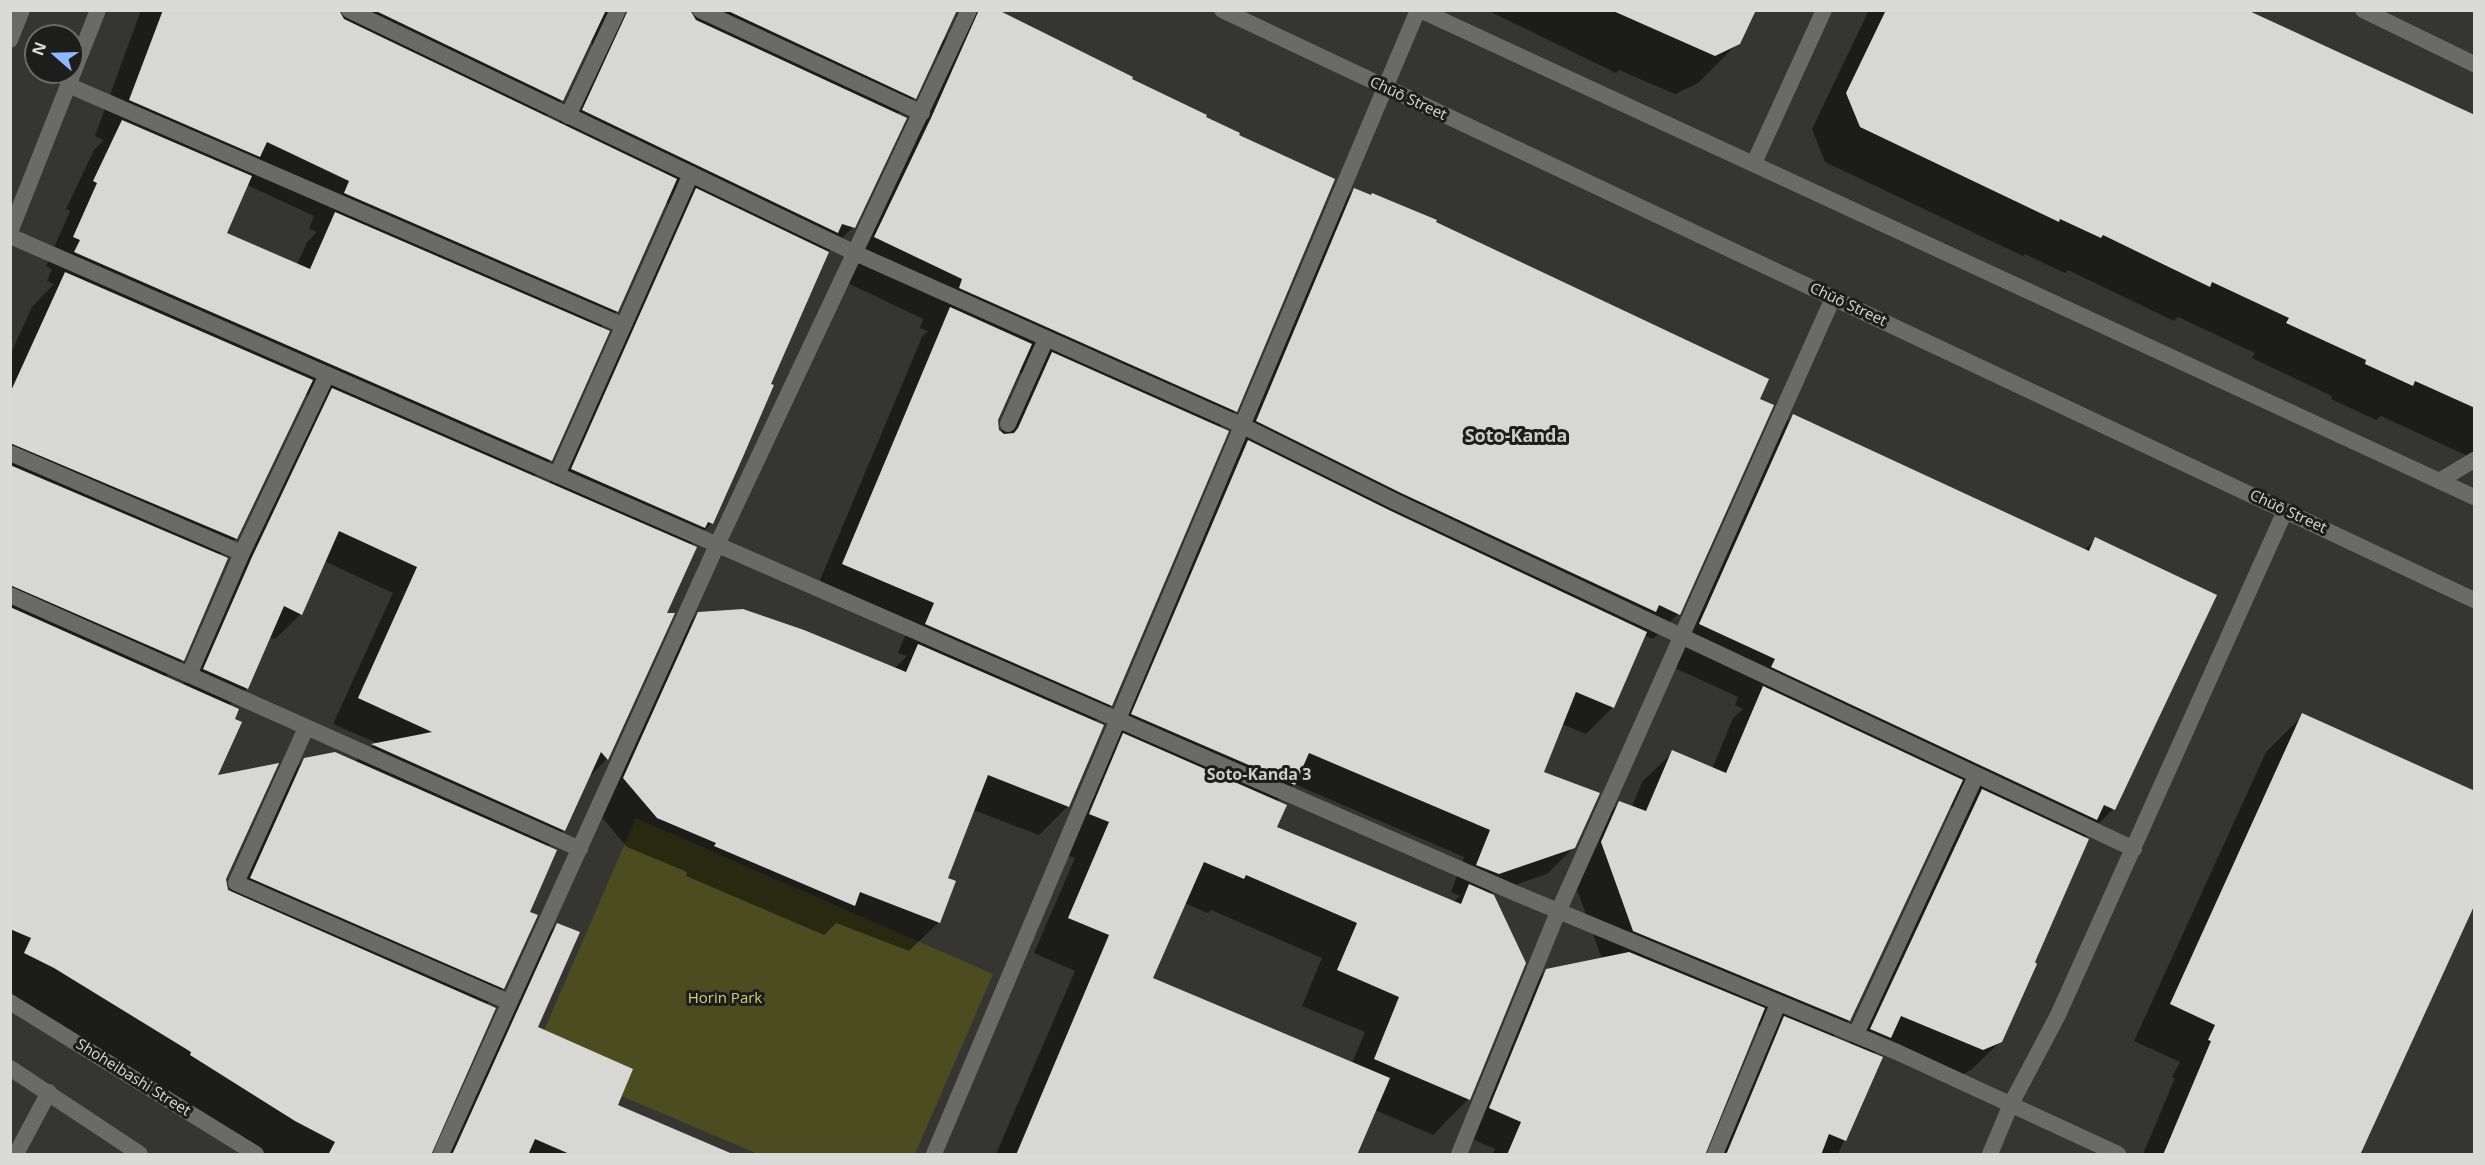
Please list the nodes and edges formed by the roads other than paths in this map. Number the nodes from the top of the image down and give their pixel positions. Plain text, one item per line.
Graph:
1 (22, 10) edge
2 (98, 10) edge
3 (349, 10) edge
4 (618, 10) edge
5 (700, 10) edge
6 (969, 10) edge
7 (1222, 10) edge
8 (1419, 10) edge
9 (1824, 10) edge
10 (2363, 10) edge
11 (10, 40) edge
12 (2475, 64) edge
13 (68, 85) junction
14 (1384, 88) junction
15 (922, 113) junction
16 (568, 116) junction
17 (1754, 163) junction
18 (691, 174) junction
19 (10, 234) edge
20 (855, 253) junction
21 (1833, 298) junction
22 (622, 326) junction
23 (1046, 339) junction
24 (327, 375) junction
25 (1008, 424) dead end
26 (1241, 426) junction
27 (10, 453) edge
28 (2475, 460) edge
29 (557, 475) junction
30 (2439, 481) junction
31 (2475, 497) edge
32 (2285, 512) junction
33 (717, 545) junction
34 (242, 553) junction
35 (10, 595) edge
36 (2475, 600) edge
37 (1681, 638) junction
38 (189, 675) junction
39 (1117, 720) junction
40 (306, 728) junction
41 (1976, 776) junction
42 (580, 849) junction
43 (2134, 849) junction
44 (1558, 912) junction
45 (10, 1002) edge
46 (509, 1002) junction
47 (1778, 1004) junction
48 (1856, 1034) junction
49 (10, 1068) edge
50 (49, 1092) junction
51 (2011, 1104) junction
52 (16, 1155) edge
53 (140, 1155) edge
54 (256, 1155) edge
55 (441, 1155) edge
56 (934, 1155) edge
57 (1459, 1155) edge
58 (1715, 1155) edge
59 (1990, 1155) edge
60 (2118, 1155) edge

1 - 11 street
2 - 13 street
3 - 16 street
4 - 16 street
5 - 15 street
6 - 15 street
7 - 14 street, Chūō Street
8 - 14 street
8 - 17 street
9 - 17 street
10 - 12 street
13 - 19 street
13 - 22 street
14 - 21 street, Chūō Street
14 - 26 street
15 - 20 street
16 - 18 street
17 - 30 street
18 - 20 street
18 - 22 street
19 - 24 street
20 - 23 street
20 - 33 street
21 - 32 street, Chūō Street
21 - 37 street
22 - 29 street
23 - 25 street
23 - 26 street
24 - 29 street
24 - 34 street
26 - 37 street
26 - 39 street
27 - 34 street
28 - 30 street
29 - 33 street
30 - 31 street
32 - 36 street, Chūō Street
32 - 43 street
33 - 39 street
33 - 42 street
34 - 38 street
35 - 38 street
37 - 41 street
37 - 44 street
38 - 40 street
39 - 44 street
39 - 56 street
40 - 42 street
40 - 46 street
41 - 43 street
41 - 48 street
42 - 46 street
43 - 51 street
44 - 47 street
44 - 57 street
45 - 54 street, Shoheibashi Street
46 - 55 street
47 - 48 street
47 - 58 street
48 - 51 street
49 - 50 street
50 - 52 street
50 - 53 street
51 - 59 street
51 - 60 street

